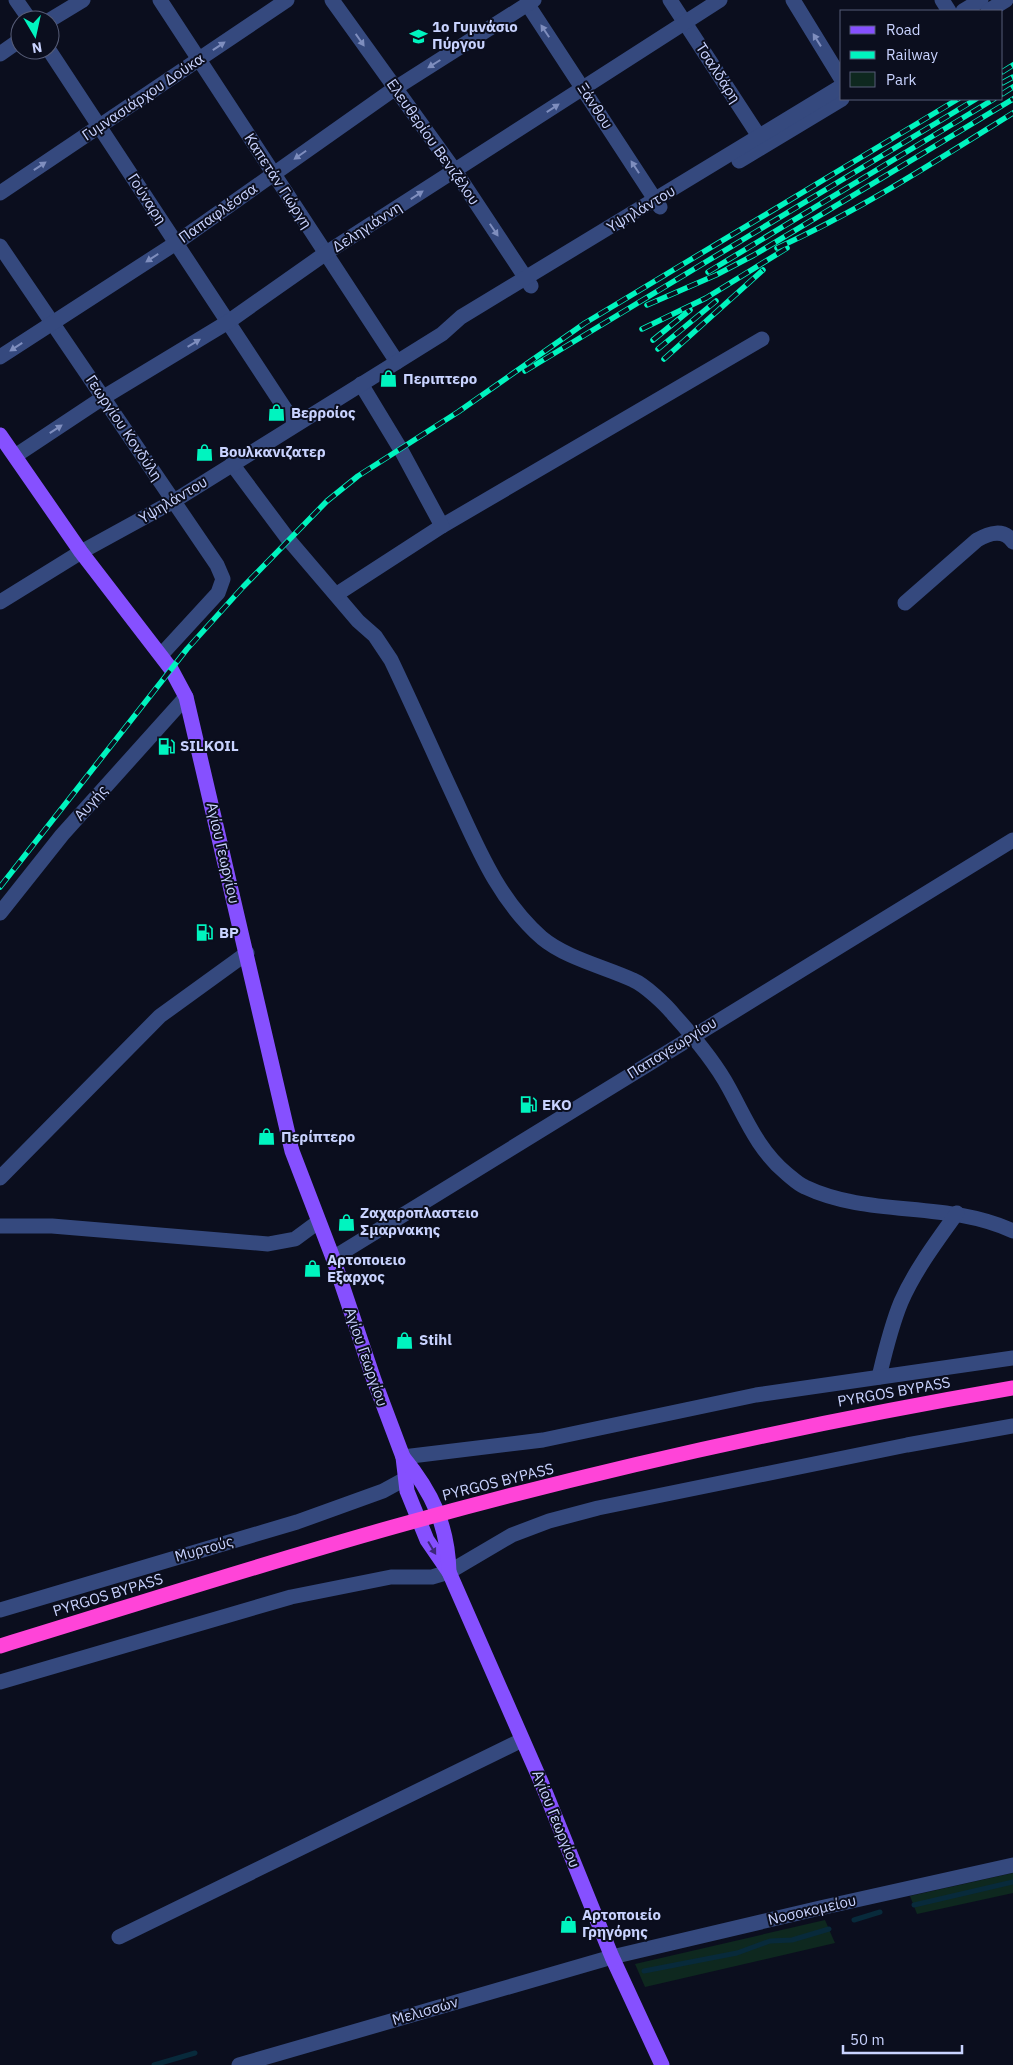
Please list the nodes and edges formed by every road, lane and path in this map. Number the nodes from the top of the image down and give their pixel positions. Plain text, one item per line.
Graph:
1 (83, 0) edge
2 (160, 0) edge
3 (287, 0) edge
4 (332, 0) edge
5 (670, 0) edge
6 (720, 0) edge
7 (793, 0) edge
8 (981, 0) edge
9 (1006, 0) edge
10 (531, 2) edge
11 (964, 10) edge
12 (990, 10) edge
13 (60, 14) edge
14 (685, 22) junction
15 (199, 59) junction
16 (56, 60) edge
17 (840, 77) edge
18 (840, 87) edge
19 (583, 88) junction
20 (394, 89) junction
21 (840, 100) edge
22 (100, 126) junction
23 (762, 141) junction
24 (455, 171) junction
25 (274, 174) junction
26 (0, 194) edge
27 (659, 204) junction
28 (176, 243) junction
29 (0, 246) edge
30 (326, 254) junction
31 (529, 282) junction
32 (228, 322) junction
33 (51, 324) junction
34 (762, 339) dead end
35 (0, 357) edge
36 (397, 362) junction
37 (360, 384) junction
38 (104, 397) junction
39 (294, 424) junction
40 (0, 435) edge
41 (15, 456) junction
42 (232, 464) junction
43 (174, 501) junction
44 (442, 526) junction
45 (1013, 542) edge
46 (81, 552) junction
47 (337, 594) junction
48 (0, 602) edge
49 (905, 603) dead end
50 (161, 655) junction
51 (186, 697) junction
52 (1013, 840) edge
53 (0, 913) edge
54 (247, 953) junction
55 (691, 1037) junction
56 (0, 1178) edge
57 (957, 1213) junction
58 (318, 1222) junction
59 (0, 1226) edge
60 (1013, 1230) edge
61 (333, 1258) junction
62 (1013, 1358) edge
63 (879, 1377) junction
64 (1013, 1388) edge
65 (1013, 1426) edge
66 (403, 1457) junction
67 (404, 1479) junction
68 (439, 1515) junction
69 (418, 1520) junction
70 (449, 1572) junction
71 (0, 1610) edge
72 (0, 1646) edge
73 (0, 1682) edge
74 (522, 1740) junction
75 (1013, 1865) edge
76 (119, 1936) dead end
77 (612, 1957) junction
78 (239, 2065) edge
79 (662, 2065) edge

1 - 13 street
2 - 15 street, Καπετάν Γιώργη
15 -> 3 street, Γυμνασιάρχου Δούκα
4 -> 20 street, Ελευθερίου Βενιζέλου
5 - 14 street, Τσαλδάρη
6 - 14 street, Δεληγιάννη
17 -> 7 street
8 - 11 street
9 - 12 street
19 -> 10 street, Ξάνθου
10 -> 20 street, Παπαφλέσσα
14 - 19 street, Δεληγιάννη
14 - 23 street, Τσαλδάρη
15 - 22 street, Γυμνασιάρχου Δούκα
15 - 25 street, Καπετάν Γιώργη
16 - 22 street, Γούναρη
18 - 23 street, Υψηλάντου
24 -> 19 street, Δεληγιάννη
27 -> 19 street, Ξάνθου
20 - 24 street, Ελευθερίου Βενιζέλου
20 -> 25 street, Παπαφλέσσα
21 - 23 street, Υψηλάντου
26 -> 22 street, Γυμνασιάρχου Δούκα
22 - 28 street, Γούναρη
23 - 27 street, Υψηλάντου
30 -> 24 street, Δεληγιάννη
24 -> 31 street, Ελευθερίου Βενιζέλου
25 - 28 street, Παπαφλέσσα
25 - 30 street, Καπετάν Γιώργη
27 - 31 street, Υψηλάντου
28 - 32 street, Γούναρη
28 -> 33 street, Παπαφλέσσα
29 - 33 street, Γεωργίου Κονδύλη
30 - 32 street, Δεληγιάννη
30 - 36 street, Καπετάν Γιώργη
31 - 36 street, Υψηλάντου
38 -> 32 street, Δεληγιάννη
32 - 39 street, Γούναρη
33 -> 35 street, Παπαφλέσσα
33 - 38 street, Γεωργίου Κονδύλη
34 - 44 street
36 - 37 street, Υψηλάντου
37 - 39 street, Υψηλάντου
37 - 44 street
41 -> 38 street, Δεληγιάννη
38 - 43 street, Γεωργίου Κονδύλη
39 - 42 street, Υψηλάντου
40 - 41 main road, Αγίου Γεωργίου
41 - 46 main road, Αγίου Γεωργίου
42 - 43 street, Υψηλάντου
42 - 47 street
43 - 46 street, Υψηλάντου
43 - 50 street, Γεωργίου Κονδύλη
44 - 47 street
45 - 49 street
46 - 48 street, Υψηλάντου
46 - 50 main road, Αγίου Γεωργίου
47 - 55 street
50 - 51 main road, Αγίου Γεωργίου
51 - 53 street, Αυγής
51 - 54 main road, Αγίου Γεωργίου
52 - 55 street, Παπαγεωργίου
54 - 56 street
54 - 58 main road, Αγίου Γεωργίου
55 - 57 street
55 - 61 street, Παπαγεωργίου
57 - 60 street
57 - 63 street
58 - 59 street
58 - 61 main road, Αγίου Γεωργίου
61 - 66 main road, Αγίου Γεωργίου
62 - 63 street
63 - 66 street
64 - 68 highway, PYRGOS BYPASS
65 - 70 street
66 - 67 main road, Αγίου Γεωργίου
66 - 68 main road, Αγίου Γεωργίου
67 - 69 main road, Αγίου Γεωργίου
67 - 71 street, Μυρτούς
68 - 69 highway, PYRGOS BYPASS
68 - 70 main road, Αγίου Γεωργίου
69 -> 70 main road, Αγίου Γεωργίου
69 - 72 highway, PYRGOS BYPASS
70 - 73 street
70 - 74 main road, Αγίου Γεωργίου
74 - 76 street
74 - 77 main road, Αγίου Γεωργίου
75 - 77 street, Νοσοκομείου
77 - 78 street, Μελισσών
77 - 79 main road, Αγίου Γεωργίου

